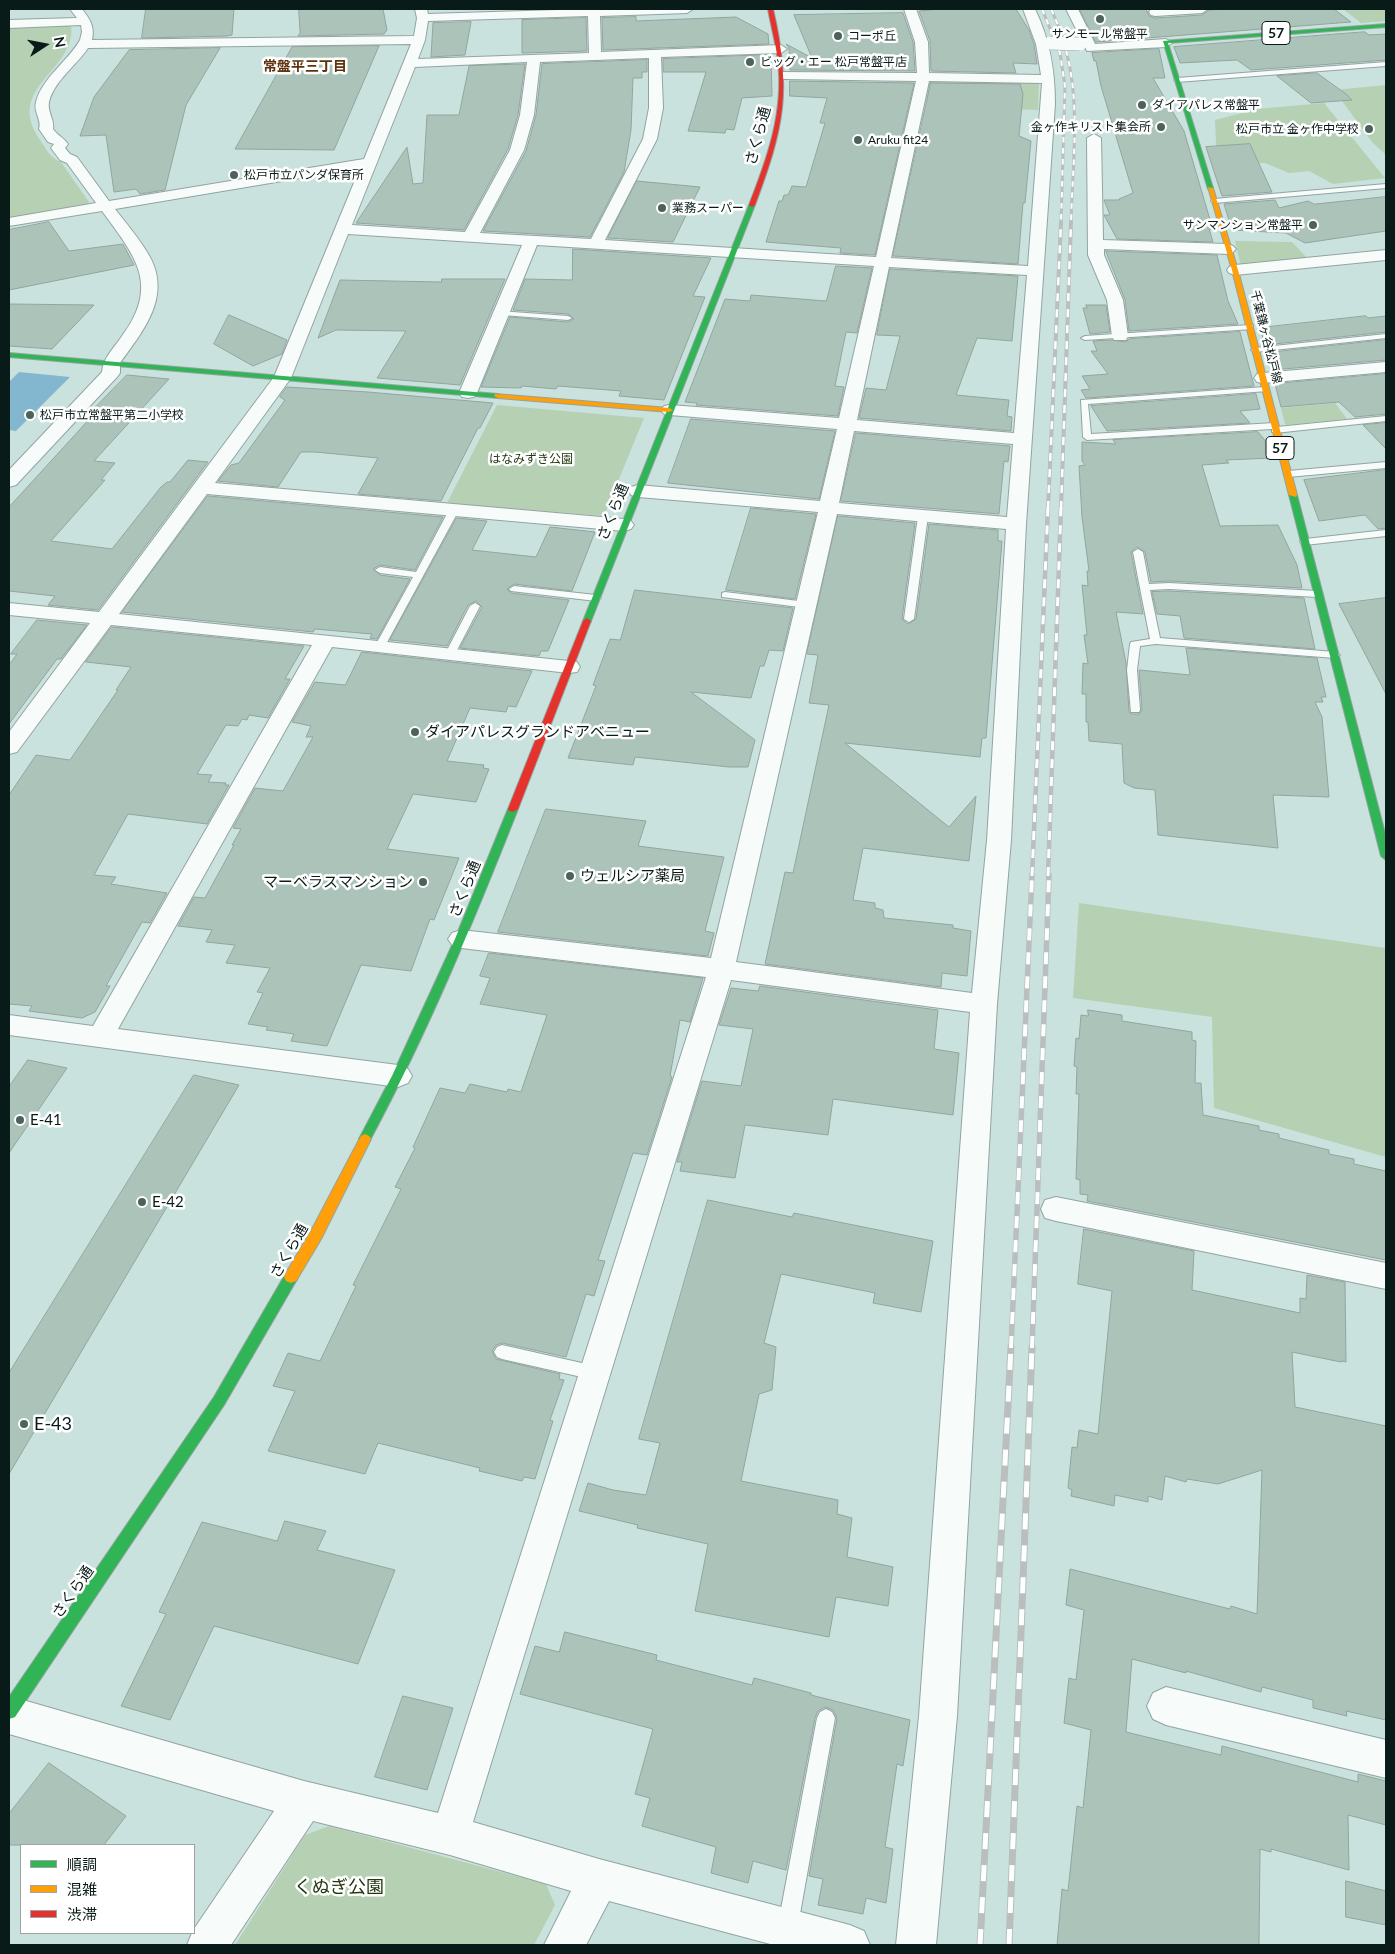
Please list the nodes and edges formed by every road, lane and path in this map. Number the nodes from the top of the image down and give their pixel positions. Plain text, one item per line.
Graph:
1 (76, 9) edge
2 (649, 9) edge
3 (687, 9) edge
4 (770, 9) edge
5 (910, 9) edge
6 (1029, 9) edge
7 (1072, 9) edge
8 (1202, 9) edge
9 (536, 11) edge
10 (594, 12) junction
11 (422, 13) edge
12 (1157, 17) edge
13 (85, 20) junction
14 (9, 24) edge
15 (1386, 25) edge
16 (419, 40) junction
17 (1166, 42) junction
18 (1050, 43) dead end
19 (84, 44) junction
20 (1080, 44) dead end
21 (781, 49) junction
22 (655, 54) junction
23 (595, 56) junction
24 (534, 58) junction
25 (410, 63) junction
26 (1386, 64) edge
27 (785, 75) junction
28 (923, 76) junction
29 (1049, 78) junction
30 (1177, 80) junction
31 (1094, 138) dead end
32 (370, 162) junction
33 (1386, 186) edge
34 (1214, 200) junction
35 (106, 206) junction
36 (9, 222) edge
37 (342, 229) junction
38 (470, 237) junction
39 (532, 240) junction
40 (596, 244) junction
41 (1097, 244) junction
42 (1228, 249) junction
43 (734, 252) junction
44 (1386, 255) edge
45 (883, 262) junction
46 (1235, 270) junction
47 (1035, 271) junction
48 (502, 313) junction
49 (568, 318) dead end
50 (1250, 327) junction
51 (1120, 336) junction
52 (1386, 336) edge
53 (1085, 338) dead end
54 (1255, 350) junction
55 (9, 355) edge
56 (111, 363) junction
57 (1386, 367) edge
58 (282, 378) junction
59 (1264, 384) junction
60 (468, 393) junction
61 (670, 410) junction
62 (1386, 418) edge
63 (846, 424) junction
64 (1275, 428) junction
65 (1022, 439) junction
66 (1386, 465) edge
67 (1288, 474) junction
68 (9, 481) edge
69 (202, 488) junction
70 (638, 491) junction
71 (827, 508) junction
72 (454, 510) junction
73 (924, 516) junction
74 (1016, 524) junction
75 (624, 525) junction
76 (1386, 533) edge
77 (1305, 542) junction
78 (1138, 552) dead end
79 (380, 570) dead end
80 (420, 574) junction
81 (1145, 586) junction
82 (514, 589) dead end
83 (1318, 594) junction
84 (725, 595) dead end
85 (596, 598) junction
86 (807, 605) junction
87 (475, 606) dead end
88 (9, 609) edge
89 (104, 618) junction
90 (908, 619) dead end
91 (326, 640) junction
92 (1156, 641) junction
93 (380, 646) junction
94 (450, 654) junction
95 (1335, 655) junction
96 (569, 667) junction
97 (1135, 710) dead end
98 (9, 747) edge
99 (1386, 856) edge
100 (461, 939) junction
101 (721, 969) junction
102 (984, 1004) junction
103 (9, 1025) edge
104 (100, 1037) junction
105 (398, 1076) junction
106 (1056, 1209) dead end
107 (1386, 1276) edge
108 (502, 1352) dead end
109 (595, 1373) junction
110 (1166, 1706) dead end
111 (9, 1711) edge
112 (9, 1715) edge
113 (826, 1718) dead end
114 (1386, 1758) edge
115 (304, 1800) junction
116 (450, 1835) junction
117 (599, 1879) junction
118 (787, 1928) junction
119 (207, 1945) edge
120 (564, 1945) edge
121 (850, 1945) edge
122 (916, 1945) edge

1 - 13 street
2 - 3 street
2 - 10 street
4 - 21 street, さくら通
5 - 28 street
6 - 29 street
7 - 17 street
8 - 12 street
9 - 10 street
9 - 11 street
10 - 23 street
11 - 16 street
12 - 17 street
13 - 14 street
13 - 19 street
15 - 17 street, 57
16 - 19 street
16 - 25 street
17 - 30 street, 千葉鎌ヶ谷松戸線 / 57
18 - 20 street, bridge
19 - 35 street
21 - 22 street
21 - 27 street, さくら通
22 - 23 street
22 - 40 street
23 - 24 street
24 - 25 street
24 - 38 street
25 - 32 street
26 - 30 lane
27 - 28 street
27 - 43 street, さくら通
28 - 29 street
28 - 45 street
29 - 47 street
30 - 34 street, 千葉鎌ヶ谷松戸線 / 57
31 - 41 street
32 - 35 street
32 - 37 street
33 - 34 lane
34 - 42 street, 千葉鎌ヶ谷松戸線 / 57
35 - 36 street
35 - 56 street
37 - 38 street
37 - 58 street
38 - 39 street
39 - 40 street
39 - 48 street
40 - 43 street
41 - 42 street
41 - 51 street
42 - 46 street, 千葉鎌ヶ谷松戸線 / 57
43 - 45 street
43 - 61 street, さくら通
44 - 46 street
45 - 47 street
45 - 63 street
46 - 50 street, 千葉鎌ヶ谷松戸線 / 57
47 - 65 street
48 - 49 lane
48 - 60 street
50 - 51 lane
50 - 54 street, 千葉鎌ヶ谷松戸線 / 57
51 - 53 lane
52 - 54 lane
54 - 59 street, 千葉鎌ヶ谷松戸線 / 57
55 - 56 street
56 - 58 street
56 - 68 street
57 - 59 street
58 - 60 street
58 - 69 street
59 - 64 street, 千葉鎌ヶ谷松戸線 / 57
59 - 64 lane
60 - 61 street
61 - 63 street
61 - 70 street, さくら通
62 - 64 lane
63 - 65 street
63 - 71 street
64 - 67 street, 千葉鎌ヶ谷松戸線 / 57
65 - 74 street
66 - 67 lane
67 - 77 street, 千葉鎌ヶ谷松戸線 / 57
69 - 72 street
69 - 89 street
70 - 71 street
70 - 75 street, さくら通
71 - 73 street
71 - 86 street
72 - 75 street
72 - 80 lane
73 - 74 street
73 - 90 lane
74 - 102 street
75 - 85 street, さくら通
76 - 77 lane
77 - 83 street, 千葉鎌ヶ谷松戸線 / 57
78 - 81 lane
79 - 80 lane
80 - 93 lane
81 - 83 lane
81 - 92 lane
82 - 85 lane
83 - 95 street, 千葉鎌ヶ谷松戸線 / 57
84 - 86 lane
85 - 96 street, さくら通
86 - 101 street
87 - 94 lane
88 - 89 street
89 - 91 street
89 - 98 street
91 - 93 street
91 - 104 street
92 - 95 lane
92 - 97 lane
93 - 94 street
94 - 96 street
95 - 99 street, 千葉鎌ヶ谷松戸線 / 57
96 - 100 street, さくら通
100 - 101 street
100 - 105 street, さくら通
101 - 102 street
101 - 109 street
102 - 122 street
103 - 104 street
104 - 105 street
105 - 111 street, さくら通
106 - 107 street
108 - 109 lane
109 - 116 street
110 - 114 street
112 - 115 street
113 - 118 lane
115 - 116 street
115 - 119 street
116 - 117 street
117 - 118 street
117 - 120 street
118 - 121 street

